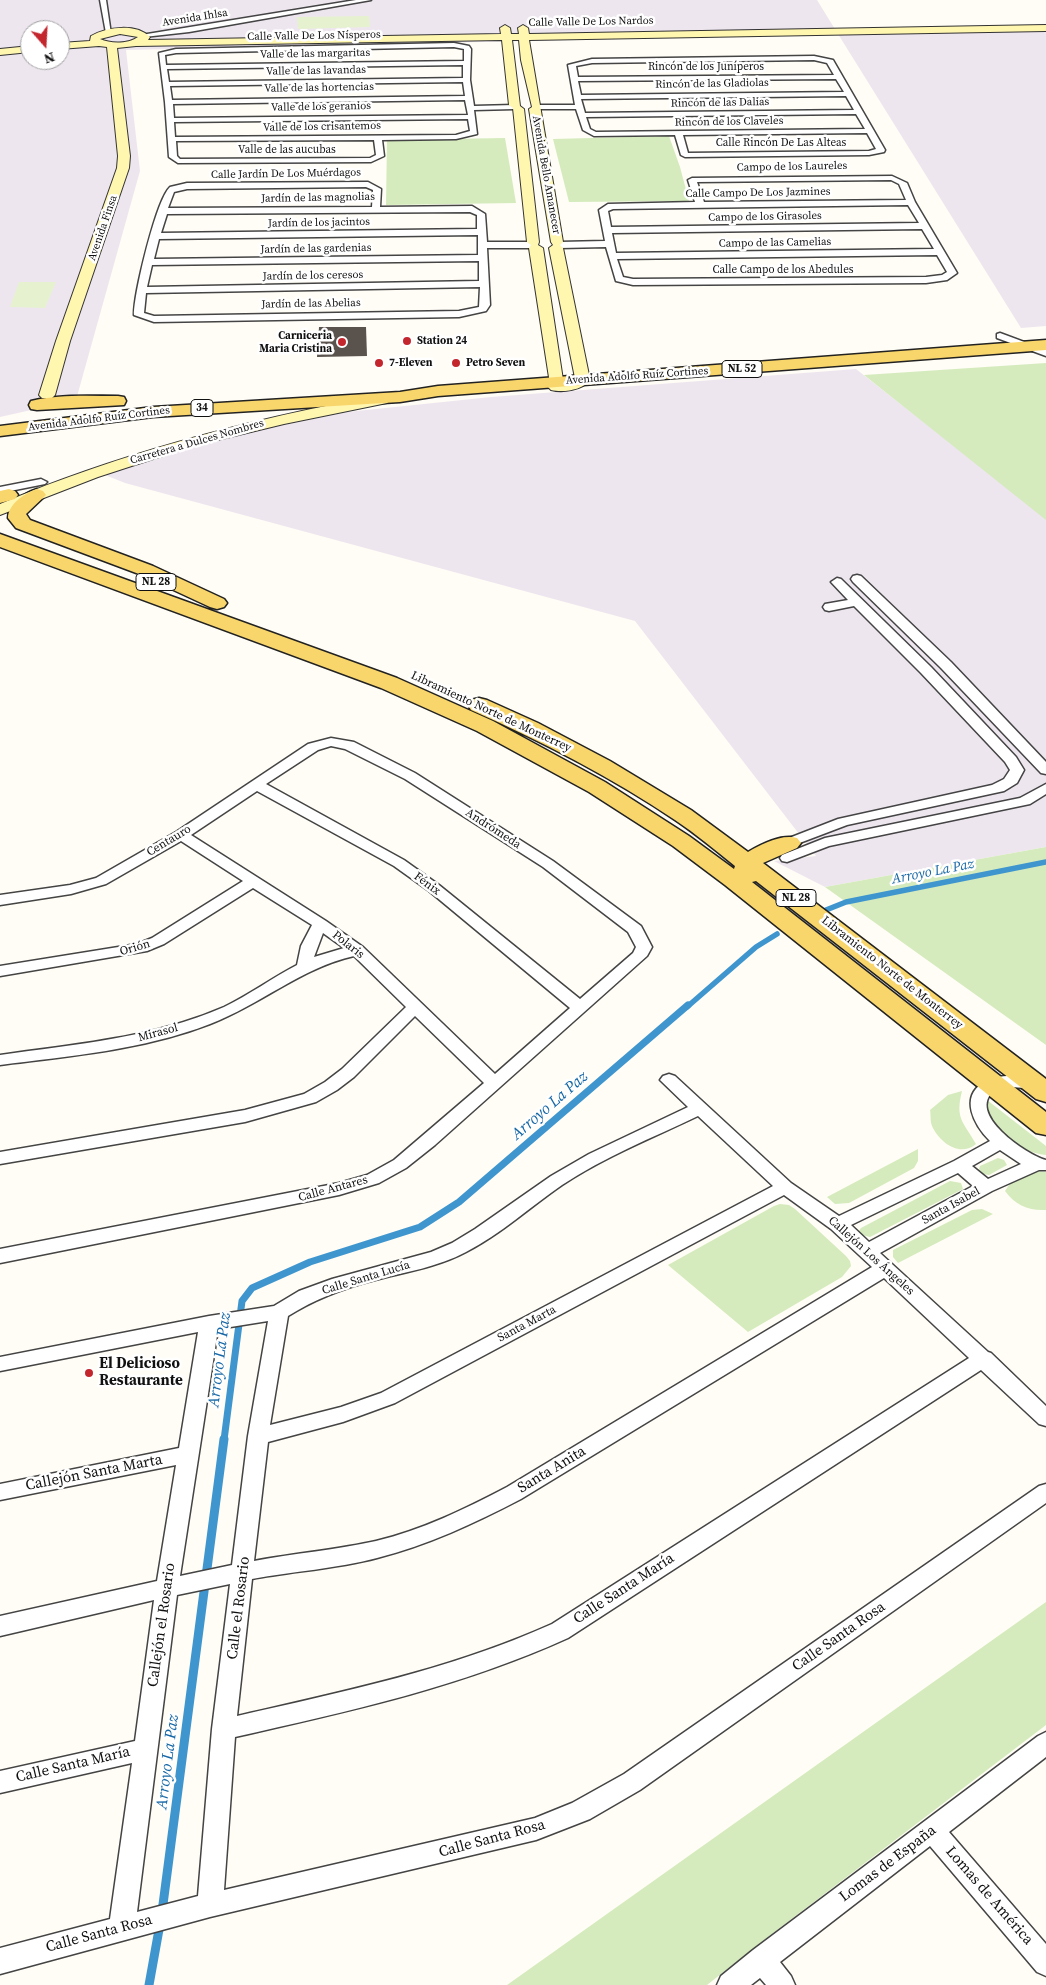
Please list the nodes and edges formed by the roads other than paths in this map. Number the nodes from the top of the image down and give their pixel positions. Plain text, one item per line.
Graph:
1 (103, 0) edge
2 (324, 0) edge
3 (366, 0) edge
4 (1046, 20) edge
5 (1046, 28) edge
6 (194, 29) junction
7 (506, 32) junction
8 (523, 32) junction
9 (109, 33) junction
10 (206, 35) junction
11 (137, 38) junction
12 (70, 40) edge
13 (98, 40) junction
14 (20, 43) edge
15 (70, 44) edge
16 (0, 45) edge
17 (20, 50) edge
18 (113, 50) junction
19 (0, 52) edge
20 (508, 57) junction
21 (525, 57) junction
22 (466, 64) junction
23 (164, 67) junction
24 (838, 77) junction
25 (574, 79) junction
26 (466, 80) junction
27 (166, 84) junction
28 (848, 94) junction
29 (577, 97) junction
30 (469, 98) junction
31 (169, 102) junction
32 (516, 107) junction
33 (536, 107) junction
34 (579, 107) junction
35 (471, 108) junction
36 (858, 112) junction
37 (582, 115) junction
38 (472, 117) junction
39 (171, 120) junction
40 (870, 131) junction
41 (470, 134) joint
42 (679, 134) junction
43 (378, 138) junction
44 (173, 140) junction
45 (174, 159) joint
46 (524, 169) junction
47 (545, 169) junction
48 (911, 202) junction
49 (700, 204) junction
50 (376, 208) junction
51 (164, 211) junction
52 (924, 226) junction
53 (606, 230) junction
54 (481, 232) junction
55 (156, 236) junction
56 (483, 244) junction
57 (609, 244) junction
58 (534, 245) junction
59 (558, 245) junction
60 (939, 252) junction
61 (612, 256) junction
62 (483, 258) junction
63 (150, 262) junction
64 (484, 284) junction
65 (142, 290) junction
66 (570, 311) junction
67 (547, 312) junction
68 (1046, 333) edge
69 (1000, 336) junction
70 (832, 349) junction
71 (1041, 349) edge
72 (809, 364) junction
73 (411, 379) dead end
74 (567, 380) junction
75 (361, 388) junction
76 (438, 391) junction
77 (313, 394) junction
78 (400, 397) junction
79 (268, 399) junction
80 (44, 401) junction
81 (100, 413) junction
82 (3, 426) edge
83 (39, 488) junction
84 (4, 499) edge
85 (2, 528) edge
86 (857, 579) dead end
87 (838, 582) dead end
88 (857, 602) junction
89 (217, 603) junction
90 (829, 606) dead end
91 (321, 744) joint
92 (1046, 770) edge
93 (257, 785) junction
94 (1046, 788) edge
95 (652, 822) junction
96 (181, 834) junction
97 (715, 838) junction
98 (786, 854) junction
99 (751, 867) junction
100 (254, 881) junction
101 (784, 890) junction
102 (0, 900) edge
103 (785, 920) junction
104 (320, 924) junction
105 (644, 947) joint
106 (357, 950) junction
107 (304, 967) junction
108 (0, 971) edge
109 (416, 1006) junction
110 (580, 1008) junction
111 (0, 1060) edge
112 (670, 1080) dead end
113 (494, 1083) junction
114 (993, 1085) junction
115 (1040, 1088) edge
116 (700, 1108) junction
117 (1046, 1126) edge
118 (1001, 1142) junction
119 (0, 1158) edge
120 (960, 1165) junction
121 (1041, 1165) edge
122 (785, 1187) junction
123 (986, 1187) junction
124 (838, 1224) junction
125 (868, 1251) junction
126 (0, 1256) edge
127 (885, 1268) junction
128 (275, 1313) junction
129 (213, 1323) junction
130 (984, 1358) junction
131 (0, 1364) edge
132 (1046, 1418) edge
133 (258, 1436) junction
134 (188, 1454) junction
135 (0, 1492) edge
136 (1046, 1492) edge
137 (237, 1573) junction
138 (175, 1586) junction
139 (0, 1626) edge
140 (224, 1729) junction
141 (1046, 1743) edge
142 (147, 1748) junction
143 (0, 1782) edge
144 (932, 1830) junction
145 (201, 1907) junction
146 (132, 1925) junction
147 (762, 1959) junction
148 (0, 1961) edge
149 (1046, 1963) edge
150 (730, 1985) edge
151 (782, 1985) edge

1 - 9 street
2 - 11 street, Avenida Ihlsa
3 - 6 street, Avenida Ihlsa
4 - 8 street, Calle Valle De Los Nardos
5 - 8 street, Calle Valle De Los Nardos
6 - 10 street
6 - 11 street, Avenida Ihlsa
7 - 8 street, Calle Valle De Los Nardos
7 - 10 street, Calle Valle De Los Nardos
7 - 11 street, Calle Valle De Los Nardos
7 - 20 street, Avenida Bello Amanecer
8 - 21 street, Avenida Bello Amanecer
9 - 11 street
9 - 13 street
10 - 11 street, Calle Valle De Los Nardos
11 - 18 street
12 - 13 street
13 - 15 street
13 - 18 street
14 - 16 street
17 - 19 street
18 - 80 street, Avenida Finsa
20 - 21 street
20 - 32 street, Avenida Bello Amanecer
21 - 33 street, Avenida Bello Amanecer
22 - 23 street, Valle de las margaritas
22 - 23 street, Calle Valle De Los Nísperos
22 - 26 street
23 - 27 street
24 - 25 street, Rincón de los Juníperos
24 - 25 street
24 - 28 street
25 - 29 street
26 - 27 street, Valle de las lavandas
26 - 30 street
27 - 31 street
28 - 29 street, Rincón de las Gladiolas
28 - 36 street
29 - 34 street
30 - 31 street, Valle de las hortencias
30 - 35 street
31 - 39 street
32 - 33 street
32 - 35 street
32 - 46 street, Avenida Bello Amanecer
33 - 34 street
33 - 47 street, Avenida Bello Amanecer
34 - 37 street
35 - 38 street
36 - 37 street, Rincón de las Dalias
36 - 40 street
37 - 42 street, Rincón de los Claveles
38 - 39 street, Valle de los geranios
38 - 41 street
39 - 44 street
40 - 42 street, Rincón de los Claveles
40 - 42 street, Calle Rincón De Las Alteas
41 - 43 street, Valle de los crisantemos
43 - 44 street, Valle de los crisantemos
43 - 45 street, Valle de las aucubas
44 - 45 street
46 - 47 street
46 - 58 street, Avenida Bello Amanecer
47 - 59 street, Avenida Bello Amanecer
48 - 49 street, Calle Campo De Los Jazmines
48 - 49 street, Campo de los Laureles
48 - 52 street
49 - 53 street, Calle Campo De Los Jazmines
50 - 51 street, Jardín de las magnolias
50 - 51 street, Calle Jardín De Los Muérdagos
50 - 54 street, Jardín de las magnolias
51 - 55 street
52 - 53 street, Campo de los Girasoles
52 - 60 street
53 - 57 street
54 - 55 street, Jardín de los jacintos
54 - 56 street
55 - 63 street
56 - 58 street
56 - 62 street
57 - 59 street
57 - 61 street
58 - 59 street
58 - 67 street, Avenida Bello Amanecer
59 - 66 street, Avenida Bello Amanecer
60 - 61 street, Campo de las Camelias
60 - 61 street, Calle Campo de los Abedules
62 - 63 street, Jardín de las gardenias
62 - 64 street
63 - 65 street
64 - 65 street, Jardín de los ceresos
64 - 65 street, Jardín de las Abelias
66 - 67 street
66 - 74 street, Avenida Bello Amanecer
67 - 74 street, Avenida Bello Amanecer
68 - 69 main road
68 - 71 main road
69 - 70 main road
69 - 71 street
70 - 72 main road
70 - 74 main road
71 - 72 main road, Avenida Adolfo Ruíz Cortines / NL 52
71 - 74 main road
72 - 74 main road, Avenida Adolfo Ruíz Cortines / NL 52
73 - 74 main road
74 - 76 main road, Avenida Adolfo Ruíz Cortines / NL 52
74 - 78 main road
75 - 76 main road, Avenida Adolfo Ruíz Cortines / NL 52
75 - 77 main road
75 - 79 main road, Avenida Adolfo Ruíz Cortines / 34
76 - 78 main road, Avenida Adolfo Ruíz Cortines / NL 52
77 - 78 main road, Avenida Adolfo Ruíz Cortines / 34
77 - 79 main road
77 - 80 main road
77 - 82 main road, Avenida Adolfo Ruíz Cortines / 34
77 - 83 street, Carretera a Dulces Nombres / NL 52
78 - 83 street, Carretera a Dulces Nombres / NL 52
79 - 81 main road, Avenida Adolfo Ruíz Cortines / 34
80 - 81 main road
80 - 82 main road
81 - 82 main road, Avenida Adolfo Ruíz Cortines / 34
83 - 84 street, Carretera a Dulces Nombres / NL 52
83 - 89 main road
84 - 85 main road
85 - 89 main road, Libramiento Norte de Monterrey / NL 28
85 - 95 main road
86 - 92 street
87 - 88 street
88 - 90 street
88 - 98 street
89 - 97 main road, Libramiento Norte de Monterrey / NL 28
91 - 93 street, Centauro
91 - 105 street, Andrómeda
93 - 96 street, Centauro
93 - 110 street, Fénix
94 - 98 street
95 - 99 main road
95 - 103 main road
96 - 100 street, Polaris
96 - 102 street, Centauro
97 - 98 main road
97 - 99 main road, Libramiento Norte de Monterrey / NL 28
98 - 99 main road
98 - 101 main road
99 - 101 main road, Libramiento Norte de Monterrey / NL 28
99 - 103 main road
100 - 104 street, Polaris
100 - 108 street, Orión
101 - 115 main road, Libramiento Norte de Monterrey / NL 28
103 - 114 main road
104 - 106 street, Polaris
104 - 107 street
105 - 110 street, Calle Antares
106 - 107 street, Mirasol
106 - 109 street, Polaris
107 - 111 street, Mirasol
109 - 113 street, Polaris
109 - 119 street
110 - 113 street, Calle Antares
112 - 116 street, Callejón Los Ángeles
113 - 126 street, Calle Antares
114 - 115 street
114 - 117 main road
114 - 118 street, Santa Isabel
116 - 122 street, Callejón Los Ángeles
116 - 128 street, Calle Santa Lucía
118 - 120 street
118 - 121 street, Santa Isabel
120 - 123 street
120 - 124 street
121 - 123 street, Santa Isabel
122 - 124 street, Callejón Los Ángeles
122 - 133 street, Santa Marta
123 - 125 street, Santa Isabel
124 - 125 street, Callejón Los Ángeles
125 - 127 street, Callejón Los Ángeles
127 - 130 street, Callejón Los Ángeles
127 - 137 street, Santa Anita
128 - 129 street, Calle Santa Lucía
128 - 133 street, Calle el Rosario
129 - 131 street, Calle Santa Lucía
129 - 134 street, Callejón el Rosario
130 - 132 street, Callejón Los Ángeles
130 - 140 street, Calle Santa María
133 - 137 street, Calle el Rosario
134 - 135 street, Callejón Santa Marta
134 - 138 street, Callejón el Rosario
136 - 145 street, Calle Santa Rosa
137 - 138 street, Santa Anita
137 - 140 street, Calle el Rosario
138 - 139 street
138 - 142 street, Callejón el Rosario
140 - 145 street, Calle el Rosario
141 - 144 street, Lomas de España
142 - 143 street, Calle Santa María
142 - 146 street, Callejón el Rosario
144 - 147 street, Lomas de España
144 - 149 street, Lomas de América
145 - 146 street, Calle Santa Rosa
146 - 148 street, Calle Santa Rosa
147 - 150 street, Lomas de España
147 - 151 street

